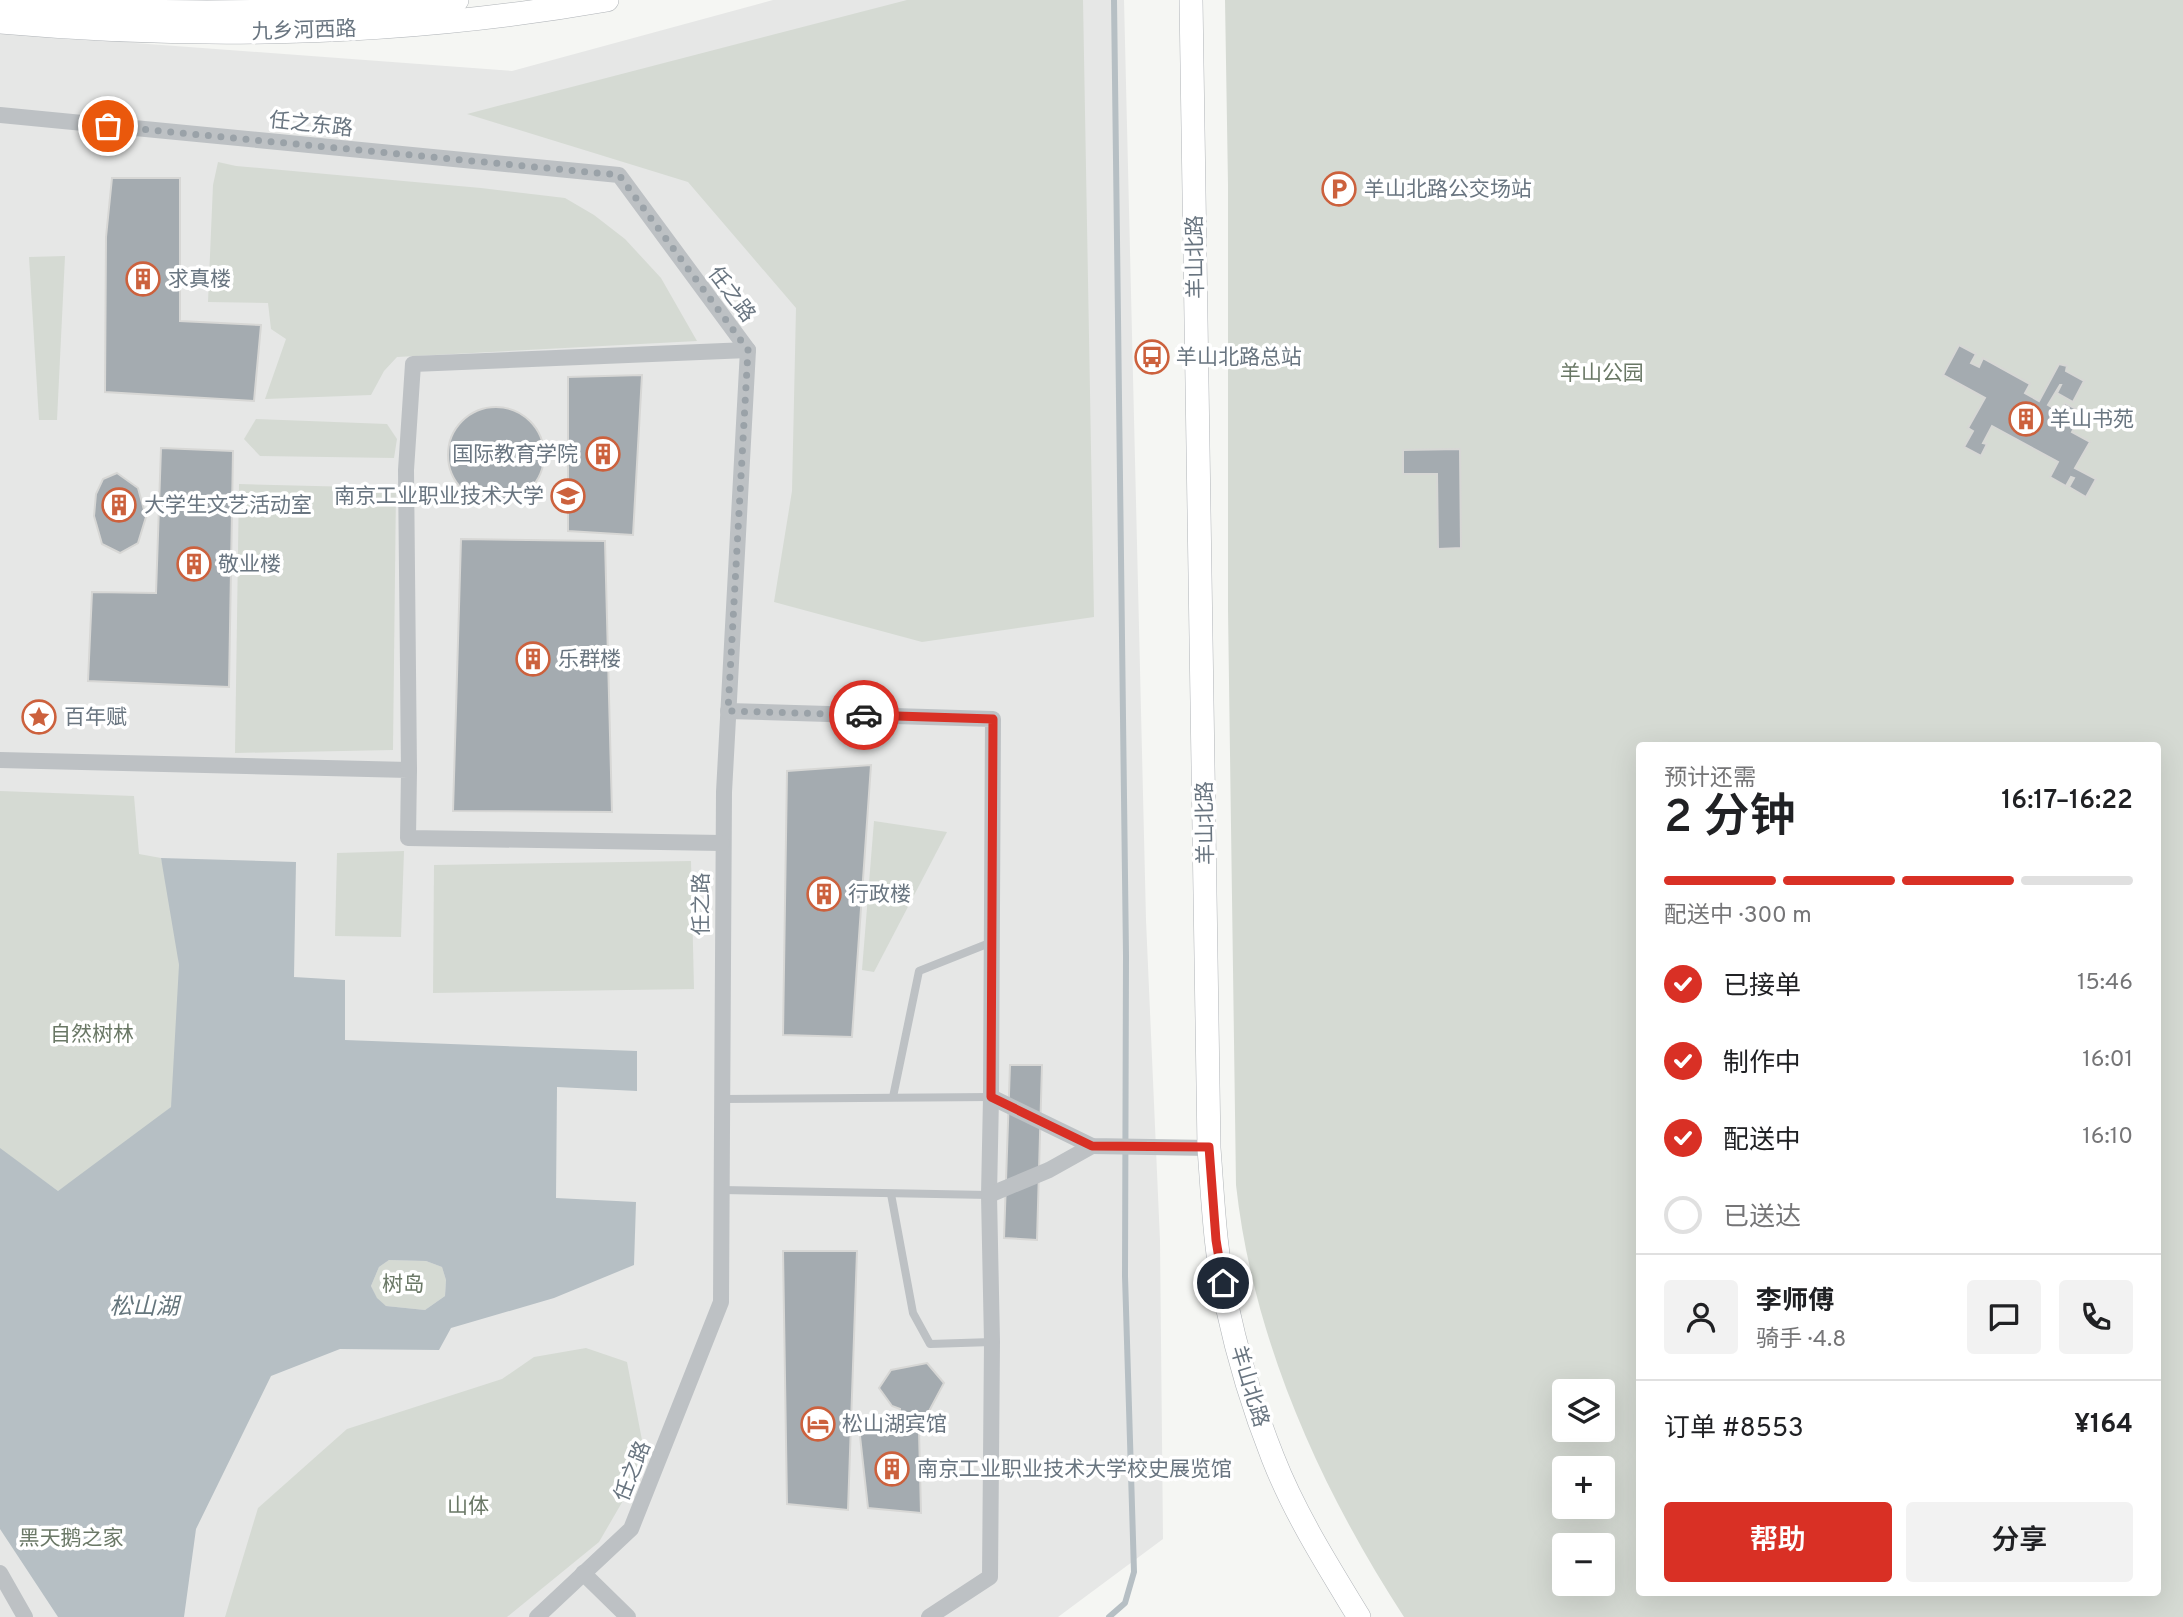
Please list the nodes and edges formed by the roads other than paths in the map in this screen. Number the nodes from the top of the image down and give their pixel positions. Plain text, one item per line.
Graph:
1 (457, 0) edge
2 (607, 0) edge
3 (1191, 0) edge
4 (0, 2) edge
5 (0, 22) edge
6 (0, 115) edge
7 (619, 175) joint
8 (748, 350) junction
9 (728, 711) junction
10 (0, 760) edge
11 (409, 769) junction
12 (722, 843) junction
13 (992, 942) junction
14 (893, 1097) junction
15 (991, 1097) junction
16 (722, 1099) junction
17 (1092, 1146) junction
18 (1209, 1147) junction
19 (722, 1190) junction
20 (891, 1194) junction
21 (989, 1195) junction
22 (992, 1342) junction
23 (0, 1573) edge
24 (583, 1573) junction
25 (25, 1617) edge
26 (537, 1617) edge
27 (628, 1617) edge
28 (929, 1617) edge
29 (1359, 1617) edge

1 - 4 street, 九乡河西路
2 - 5 street, 九乡河西路
3 - 18 street, 羊山北路
6 - 7 street, 任之东路
7 - 8 street, 任之路
8 - 9 street, 任之路
8 - 11 street
9 - 12 street, 任之路
9 - 13 street
10 - 11 street
11 - 12 street
12 - 16 street, 任之路
13 - 14 lane
13 - 15 street
14 - 15 lane
14 - 16 lane
15 - 17 street
15 - 21 street
16 - 19 street, 任之路
17 - 18 street
17 - 21 street
18 - 29 street, 羊山北路
19 - 20 lane
19 - 24 street, 任之路
20 - 21 lane
20 - 22 lane
21 - 22 street
22 - 28 street
23 - 25 street
24 - 26 street, 任之路
24 - 27 street

